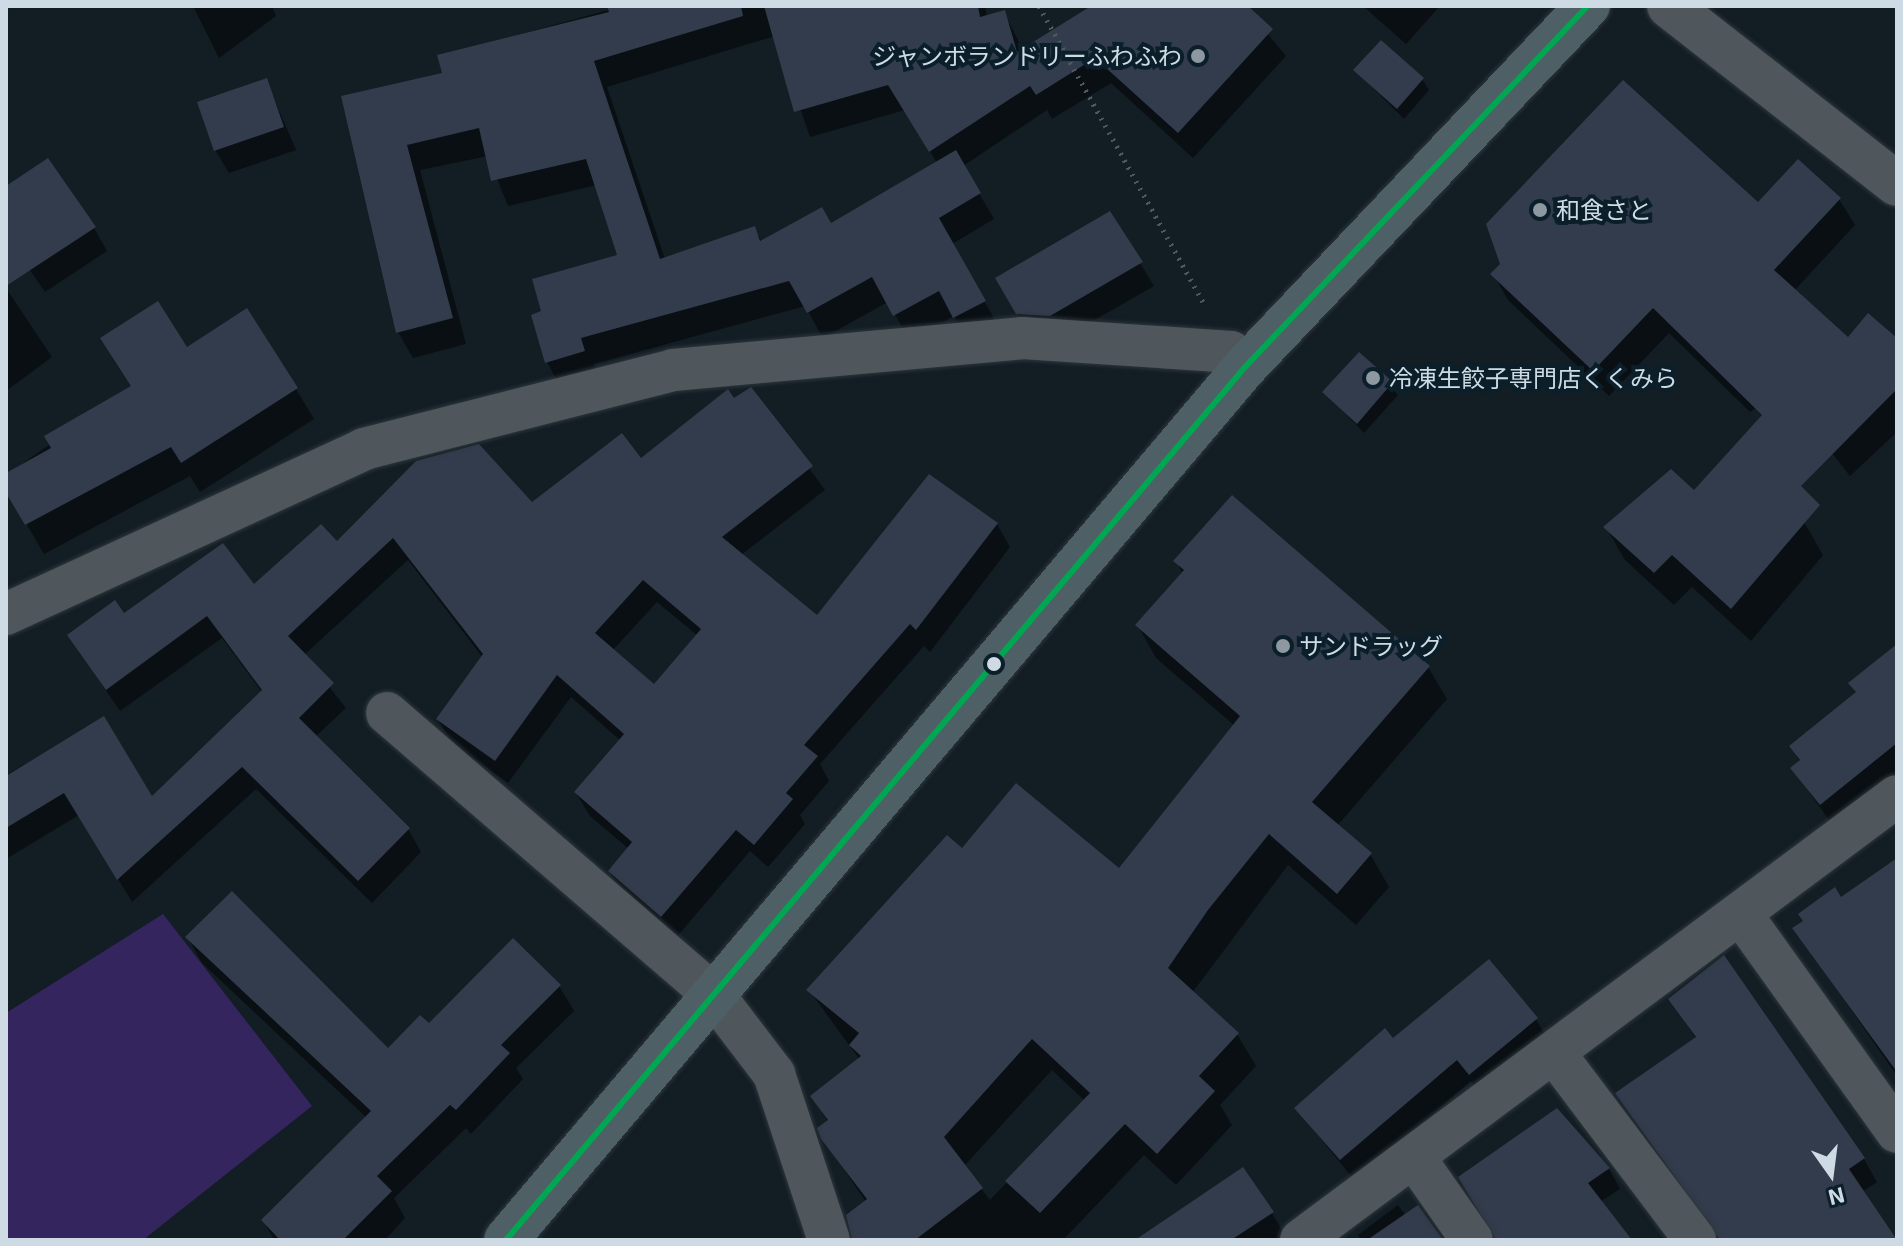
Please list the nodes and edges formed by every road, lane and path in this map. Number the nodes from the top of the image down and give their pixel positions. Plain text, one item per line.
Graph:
1 (1039, 6) edge
2 (1588, 6) edge
3 (1669, 6) edge
4 (1897, 184) edge
5 (1238, 359) junction
6 (6, 614) edge
7 (387, 713) dead end
8 (1897, 796) edge
9 (1741, 914) junction
10 (713, 994) junction
11 (1555, 1054) junction
12 (1897, 1132) edge
13 (1414, 1157) junction
14 (506, 1240) edge
15 (829, 1240) edge
16 (1301, 1240) edge
17 (1472, 1240) edge
18 (1695, 1240) edge

1 - 5 path
2 - 5 main road
3 - 4 street
5 - 6 street
5 - 10 main road
7 - 10 street
8 - 9 street
9 - 11 street
9 - 12 street
10 - 14 main road
10 - 15 street
11 - 13 street
11 - 18 street
13 - 16 street
13 - 17 street

